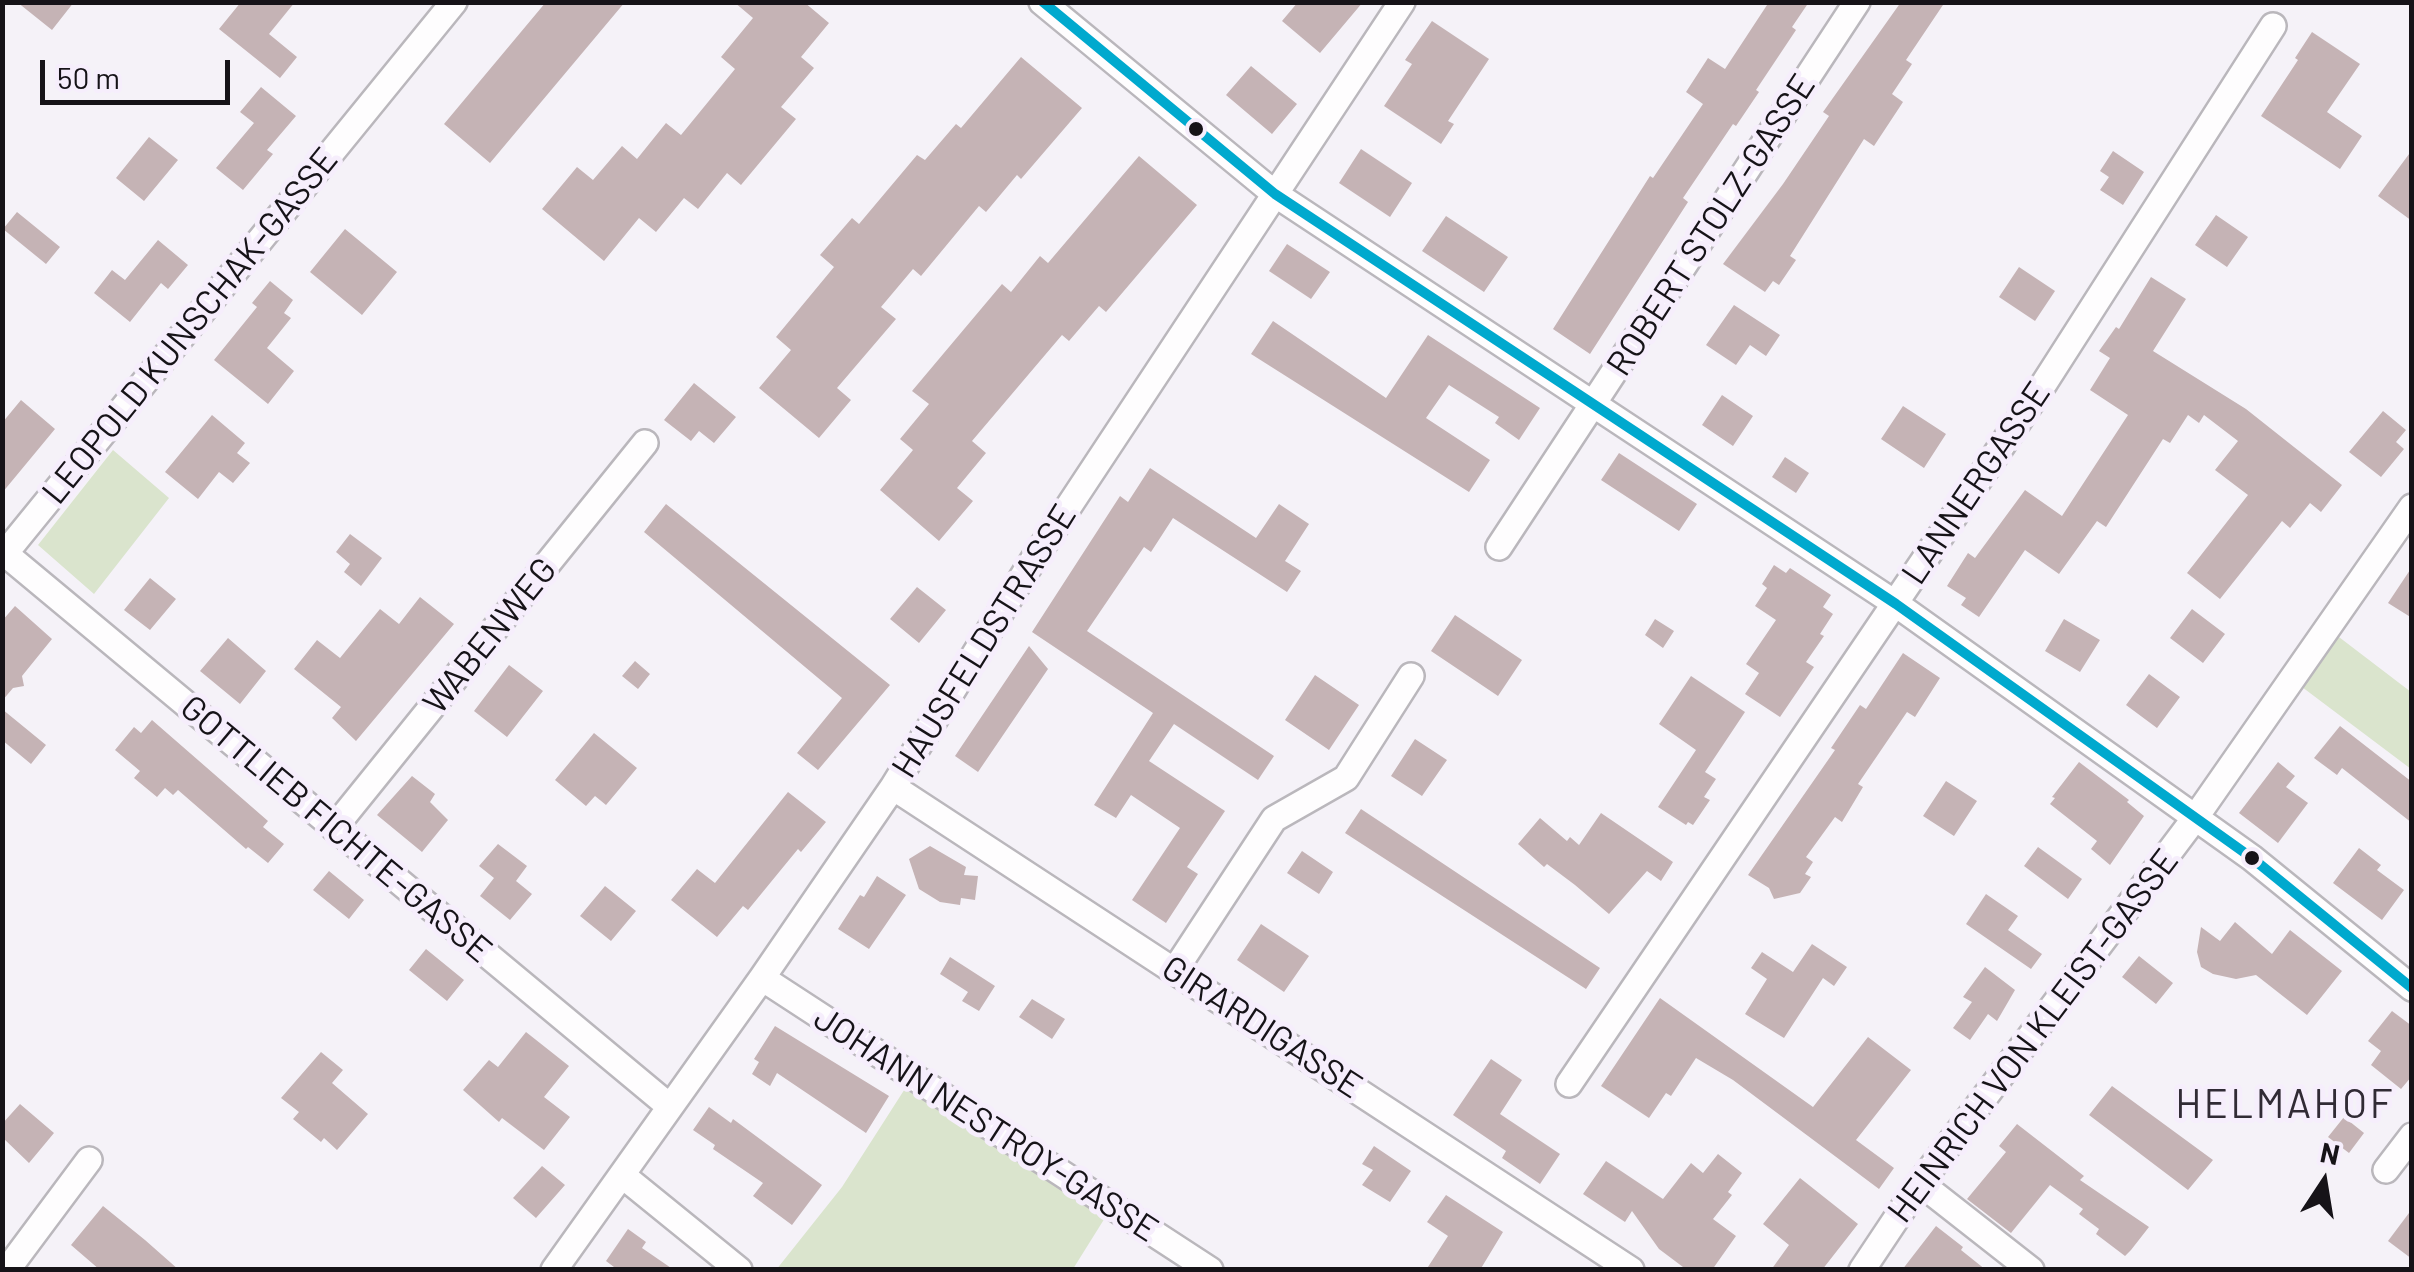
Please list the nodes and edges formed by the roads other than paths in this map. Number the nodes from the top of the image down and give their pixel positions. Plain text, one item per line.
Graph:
1 (454, 2) edge
2 (1042, 2) edge
3 (1402, 2) edge
4 (1857, 2) edge
5 (2273, 26) dead end
6 (1275, 194) junction
7 (1593, 404) junction
8 (645, 443) dead end
9 (2412, 507) edge
10 (1499, 547) dead end
11 (4, 554) edge
12 (1896, 604) junction
13 (1411, 676) dead end
14 (892, 787) junction
15 (2195, 818) junction
16 (334, 828) junction
17 (1176, 970) junction
18 (762, 978) junction
19 (2412, 988) edge
20 (1570, 1084) dead end
21 (669, 1106) junction
22 (2412, 1136) edge
23 (89, 1160) dead end
24 (2386, 1170) dead end
25 (622, 1175) junction
26 (1920, 1183) junction
27 (7, 1267) edge
28 (554, 1270) edge
29 (739, 1270) edge
30 (1210, 1270) edge
31 (1631, 1270) edge
32 (1862, 1270) edge
33 (2031, 1270) edge

1 - 11 street, LEOPOLD KUNSCHAK-GASSE
2 - 6 street
3 - 6 street, HAUSFELDSTRASSE
4 - 7 street, ROBERT STOLZ-GASSE
5 - 12 street, LANNERGASSE
6 - 7 street
6 - 14 street, HAUSFELDSTRASSE
7 - 10 street, ROBERT STOLZ-GASSE
7 - 12 street
8 - 16 street, WABENWEG
9 - 15 street, HEINRICH VON KLEIST-GASSE
11 - 16 street, GOTTLIEB FICHTE-GASSE
12 - 15 street
12 - 20 street, LANNERGASSE
13 - 17 street
14 - 17 street, GIRARDIGASSE
14 - 18 street, HAUSFELDSTRASSE
15 - 19 street
15 - 26 street, HEINRICH VON KLEIST-GASSE
16 - 21 street, GOTTLIEB FICHTE-GASSE
17 - 31 street, GIRARDIGASSE
18 - 21 street, HAUSFELDSTRASSE
18 - 30 street, JOHANN NESTROY-GASSE
21 - 25 street, HAUSFELDSTRASSE
22 - 24 street
23 - 27 street
25 - 28 street, HAUSFELDSTRASSE
25 - 29 street
26 - 32 street, HEINRICH VON KLEIST-GASSE
26 - 33 street

